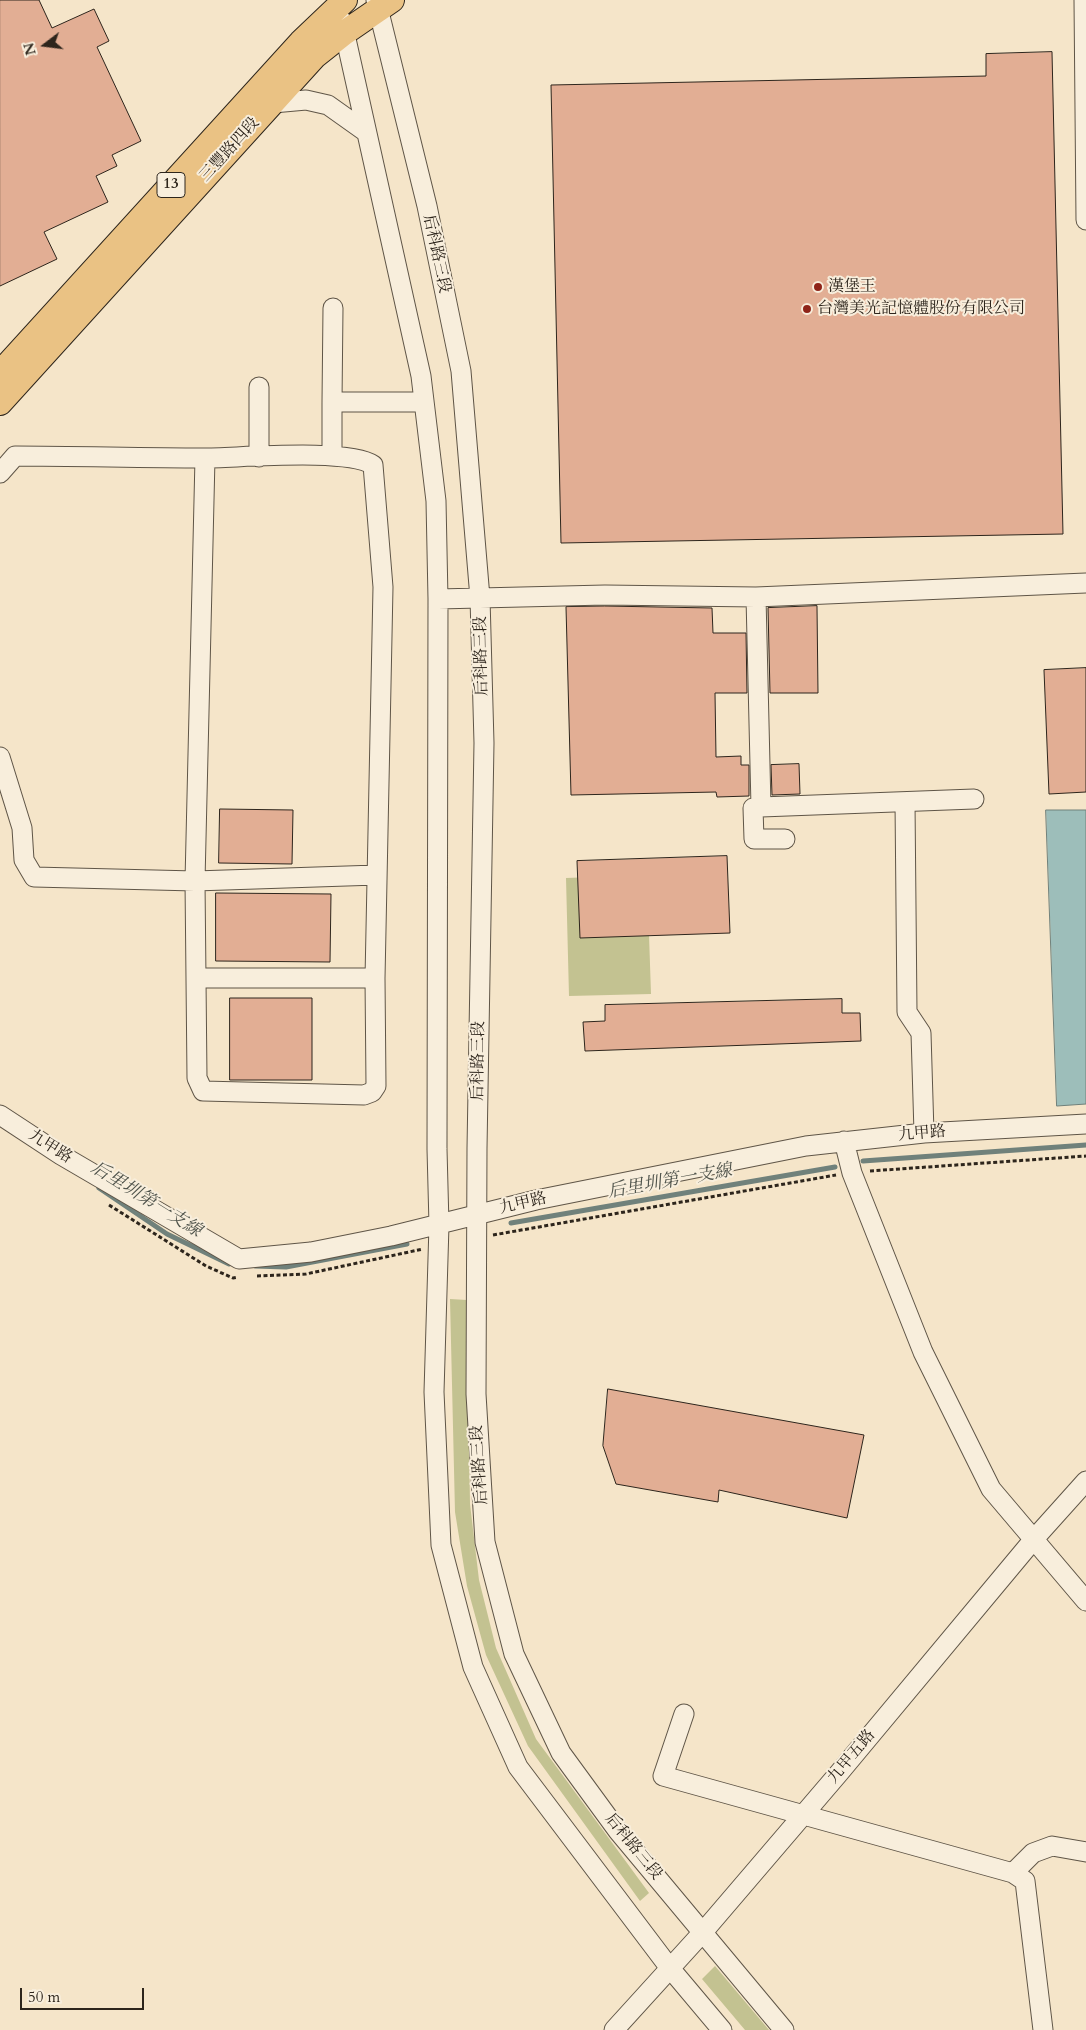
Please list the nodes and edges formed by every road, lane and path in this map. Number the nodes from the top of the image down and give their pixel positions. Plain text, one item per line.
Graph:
1 (1084, 0) edge
2 (340, 1) edge
3 (382, 3) edge
4 (344, 33) junction
5 (273, 103) junction
6 (366, 132) junction
7 (1086, 220) edge
8 (333, 308) dead end
9 (0, 373) edge
10 (259, 386) dead end
11 (332, 402) junction
12 (424, 402) junction
13 (0, 403) edge
14 (332, 456) junction
15 (259, 457) junction
16 (205, 458) junction
17 (0, 473) edge
18 (1086, 583) edge
19 (756, 597) junction
20 (480, 598) junction
21 (438, 599) junction
22 (0, 757) edge
23 (974, 799) dead end
24 (905, 802) junction
25 (761, 807) junction
26 (785, 839) dead end
27 (377, 875) junction
28 (195, 881) junction
29 (197, 978) junction
30 (375, 978) junction
31 (0, 1115) edge
32 (1086, 1124) edge
33 (924, 1133) junction
34 (844, 1141) junction
35 (478, 1215) junction
36 (438, 1225) junction
37 (1086, 1480) edge
38 (1034, 1539) junction
39 (1086, 1601) edge
40 (684, 1714) dead end
41 (803, 1814) junction
42 (1086, 1852) edge
43 (1012, 1873) junction
44 (703, 1932) junction
45 (669, 1968) junction
46 (614, 2030) edge
47 (722, 2030) edge
48 (784, 2030) edge
49 (1043, 2030) edge

1 - 7 street
2 - 4 street
2 - 9 main road, 三豐路四段 / 13
3 - 4 main road, 三豐路四段 / 13
3 - 20 street, 后科路三段
4 - 5 main road, 三豐路四段 / 13
4 - 6 street
5 - 6 street
5 - 13 main road, 三豐路四段 / 13
6 - 12 street
8 - 11 street
10 - 15 street
11 - 12 street
11 - 14 street
12 - 21 street
14 - 15 street
14 - 27 street
15 - 16 street
16 - 17 street
16 - 28 street
18 - 19 street
19 - 20 street
19 - 25 street
20 - 21 street
20 - 35 street, 后科路三段
21 - 36 street
22 - 28 street
23 - 24 street
24 - 25 street
24 - 33 street
25 - 26 street
27 - 28 street
27 - 30 street
28 - 29 street
29 - 30 street
29 - 30 street
31 - 36 street, 九甲路
32 - 33 street, 九甲路
33 - 34 street, 九甲路
34 - 35 street, 九甲路
34 - 38 street
35 - 36 street, 九甲路
35 - 44 street, 后科路三段
36 - 45 street
37 - 38 street, 九甲五路
38 - 39 street
38 - 41 street, 九甲五路
40 - 41 street
41 - 43 street
41 - 44 street, 九甲五路
42 - 43 street
43 - 49 street
44 - 45 street, 九甲五路
44 - 48 street, 后科路三段
45 - 46 street, 九甲五路
45 - 47 street

